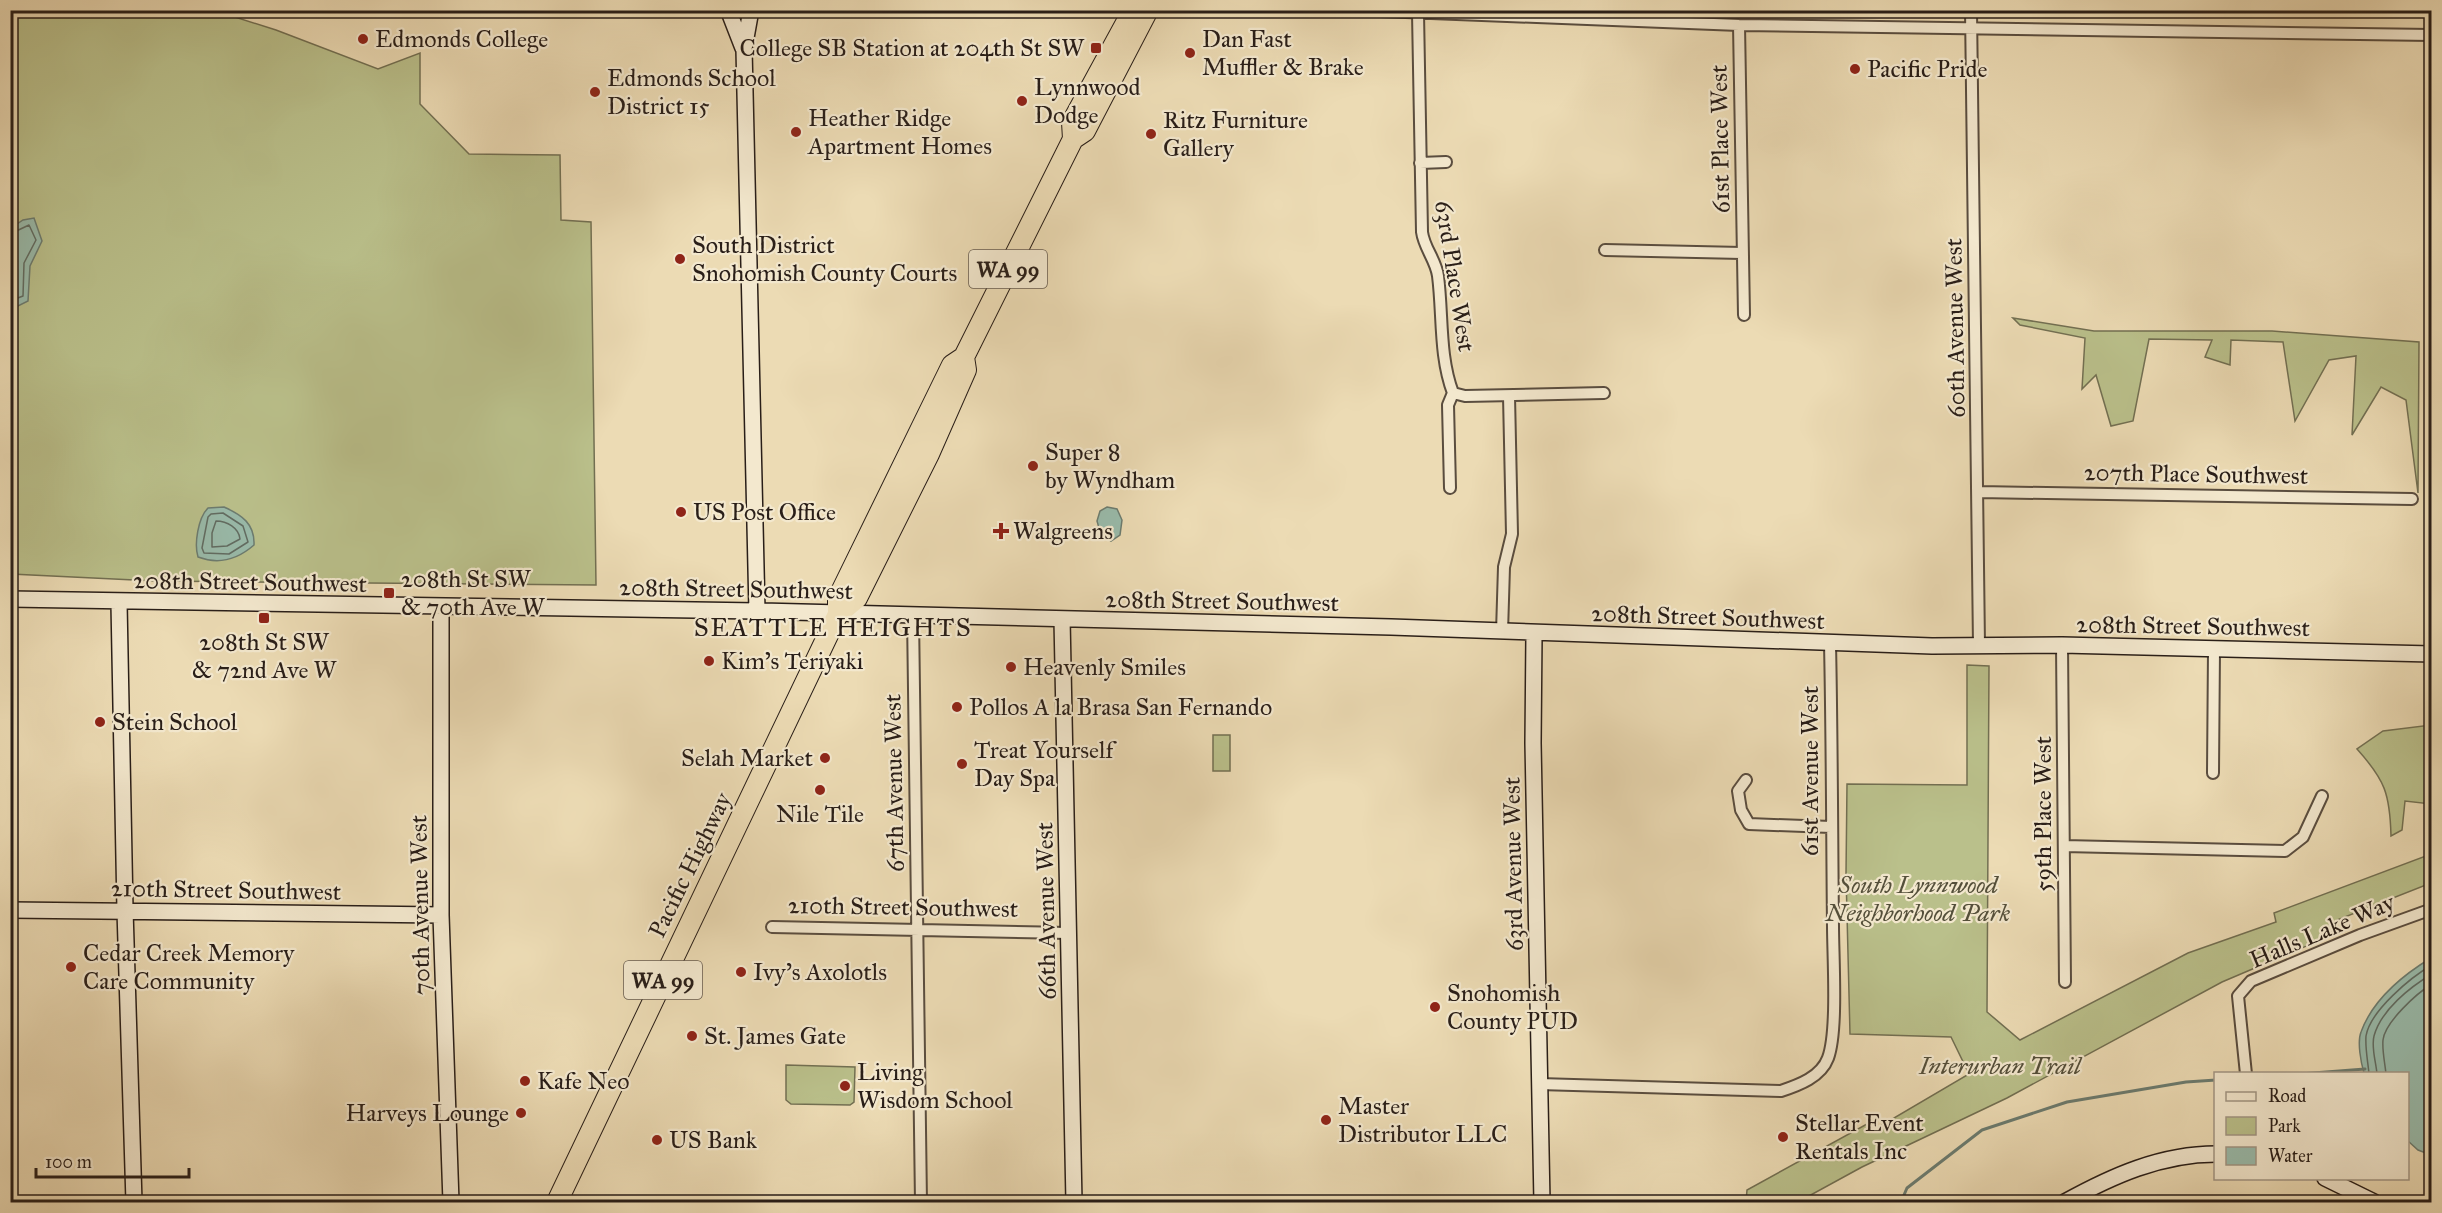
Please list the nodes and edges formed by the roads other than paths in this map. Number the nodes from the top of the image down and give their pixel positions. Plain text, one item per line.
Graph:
1 (750, 10) edge
2 (1133, 10) edge
3 (1148, 10) edge
4 (1355, 10) edge
5 (1971, 10) edge
6 (728, 11) edge
7 (1418, 13) junction
8 (1740, 25) junction
9 (1971, 30) junction
10 (2432, 35) edge
11 (744, 49) junction
12 (1073, 139) junction
13 (1446, 162) dead end
14 (1420, 163) junction
15 (1605, 250) dead end
16 (1742, 253) junction
17 (1744, 315) dead end
18 (1453, 393) junction
19 (1604, 393) dead end
20 (1509, 396) junction
21 (1450, 488) dead end
22 (1979, 492) junction
23 (2412, 499) dead end
24 (10, 599) edge
25 (119, 603) junction
26 (441, 607) junction
27 (757, 611) junction
28 (838, 614) junction
29 (913, 616) junction
30 (1062, 619) junction
31 (1502, 632) junction
32 (1534, 634) junction
33 (1830, 643) junction
34 (1979, 645) junction
35 (2062, 645) junction
36 (2214, 650) junction
37 (2432, 654) edge
38 (2213, 773) dead end
39 (1746, 780) dead end
40 (2322, 796) dead end
41 (1832, 827) junction
42 (2064, 846) junction
43 (2432, 909) edge
44 (10, 910) edge
45 (124, 910) junction
46 (441, 915) junction
47 (772, 927) dead end
48 (917, 928) junction
49 (1069, 933) junction
50 (2065, 982) dead end
51 (2246, 1072) edge
52 (1539, 1084) junction
53 (2214, 1154) edge
54 (2327, 1180) edge
55 (134, 1203) edge
56 (451, 1203) edge
57 (557, 1203) edge
58 (921, 1203) edge
59 (1074, 1203) edge
60 (1542, 1203) edge
61 (2065, 1203) edge
62 (2374, 1203) edge

1 - 6 street
1 - 11 street
2 - 12 highway, Pacific Highway / WA 99
3 - 12 highway, Pacific Highway / WA 99
4 - 7 street
5 - 9 street, 60th Avenue West
6 - 11 street
7 - 8 street
7 - 14 street, 63rd Place West
8 - 9 street
8 - 16 street, 61st Place West
9 - 10 street
9 - 22 street, 60th Avenue West
11 - 27 street
12 - 28 highway, Pacific Highway / WA 99
13 - 14 street
14 - 18 street, 63rd Place West
15 - 16 street
16 - 17 street, 61st Place West
18 - 20 street
18 - 21 street, 63rd Place West
19 - 20 street
20 - 31 street
22 - 23 street, 207th Place Southwest
22 - 34 street, 60th Avenue West
24 - 25 street, 208th Street Southwest
25 - 26 street, 208th Street Southwest
25 - 45 street
26 - 27 street, 208th Street Southwest
26 - 46 street, 70th Avenue West
27 - 28 street, 208th Street Southwest
28 - 29 street, 208th Street Southwest
28 - 57 highway, Pacific Highway / WA 99
29 - 30 street, 208th Street Southwest
29 - 48 street, 67th Avenue West
30 - 31 street, 208th Street Southwest
30 - 49 street, 66th Avenue West
31 - 32 street, 208th Street Southwest
32 - 33 street, 208th Street Southwest
32 - 52 street, 63rd Avenue West
33 - 34 street, 208th Street Southwest
33 - 41 street, 61st Avenue West
34 - 35 street, 208th Street Southwest
35 - 36 street, 208th Street Southwest
35 - 42 street, 59th Place West
36 - 37 street, 208th Street Southwest
36 - 38 street
39 - 41 street
40 - 42 street
41 - 52 street, 61st Avenue West
42 - 50 street, 59th Place West
43 - 51 street, Halls Lake Way
44 - 45 street, 210th Street Southwest
45 - 46 street, 210th Street Southwest
45 - 55 street
46 - 56 street, 70th Avenue West
47 - 48 street, 210th Street Southwest
48 - 49 street, 210th Street Southwest
48 - 58 street, 67th Avenue West
49 - 59 street, 66th Avenue West
52 - 60 street, 63rd Avenue West
53 - 61 street
54 - 62 street

